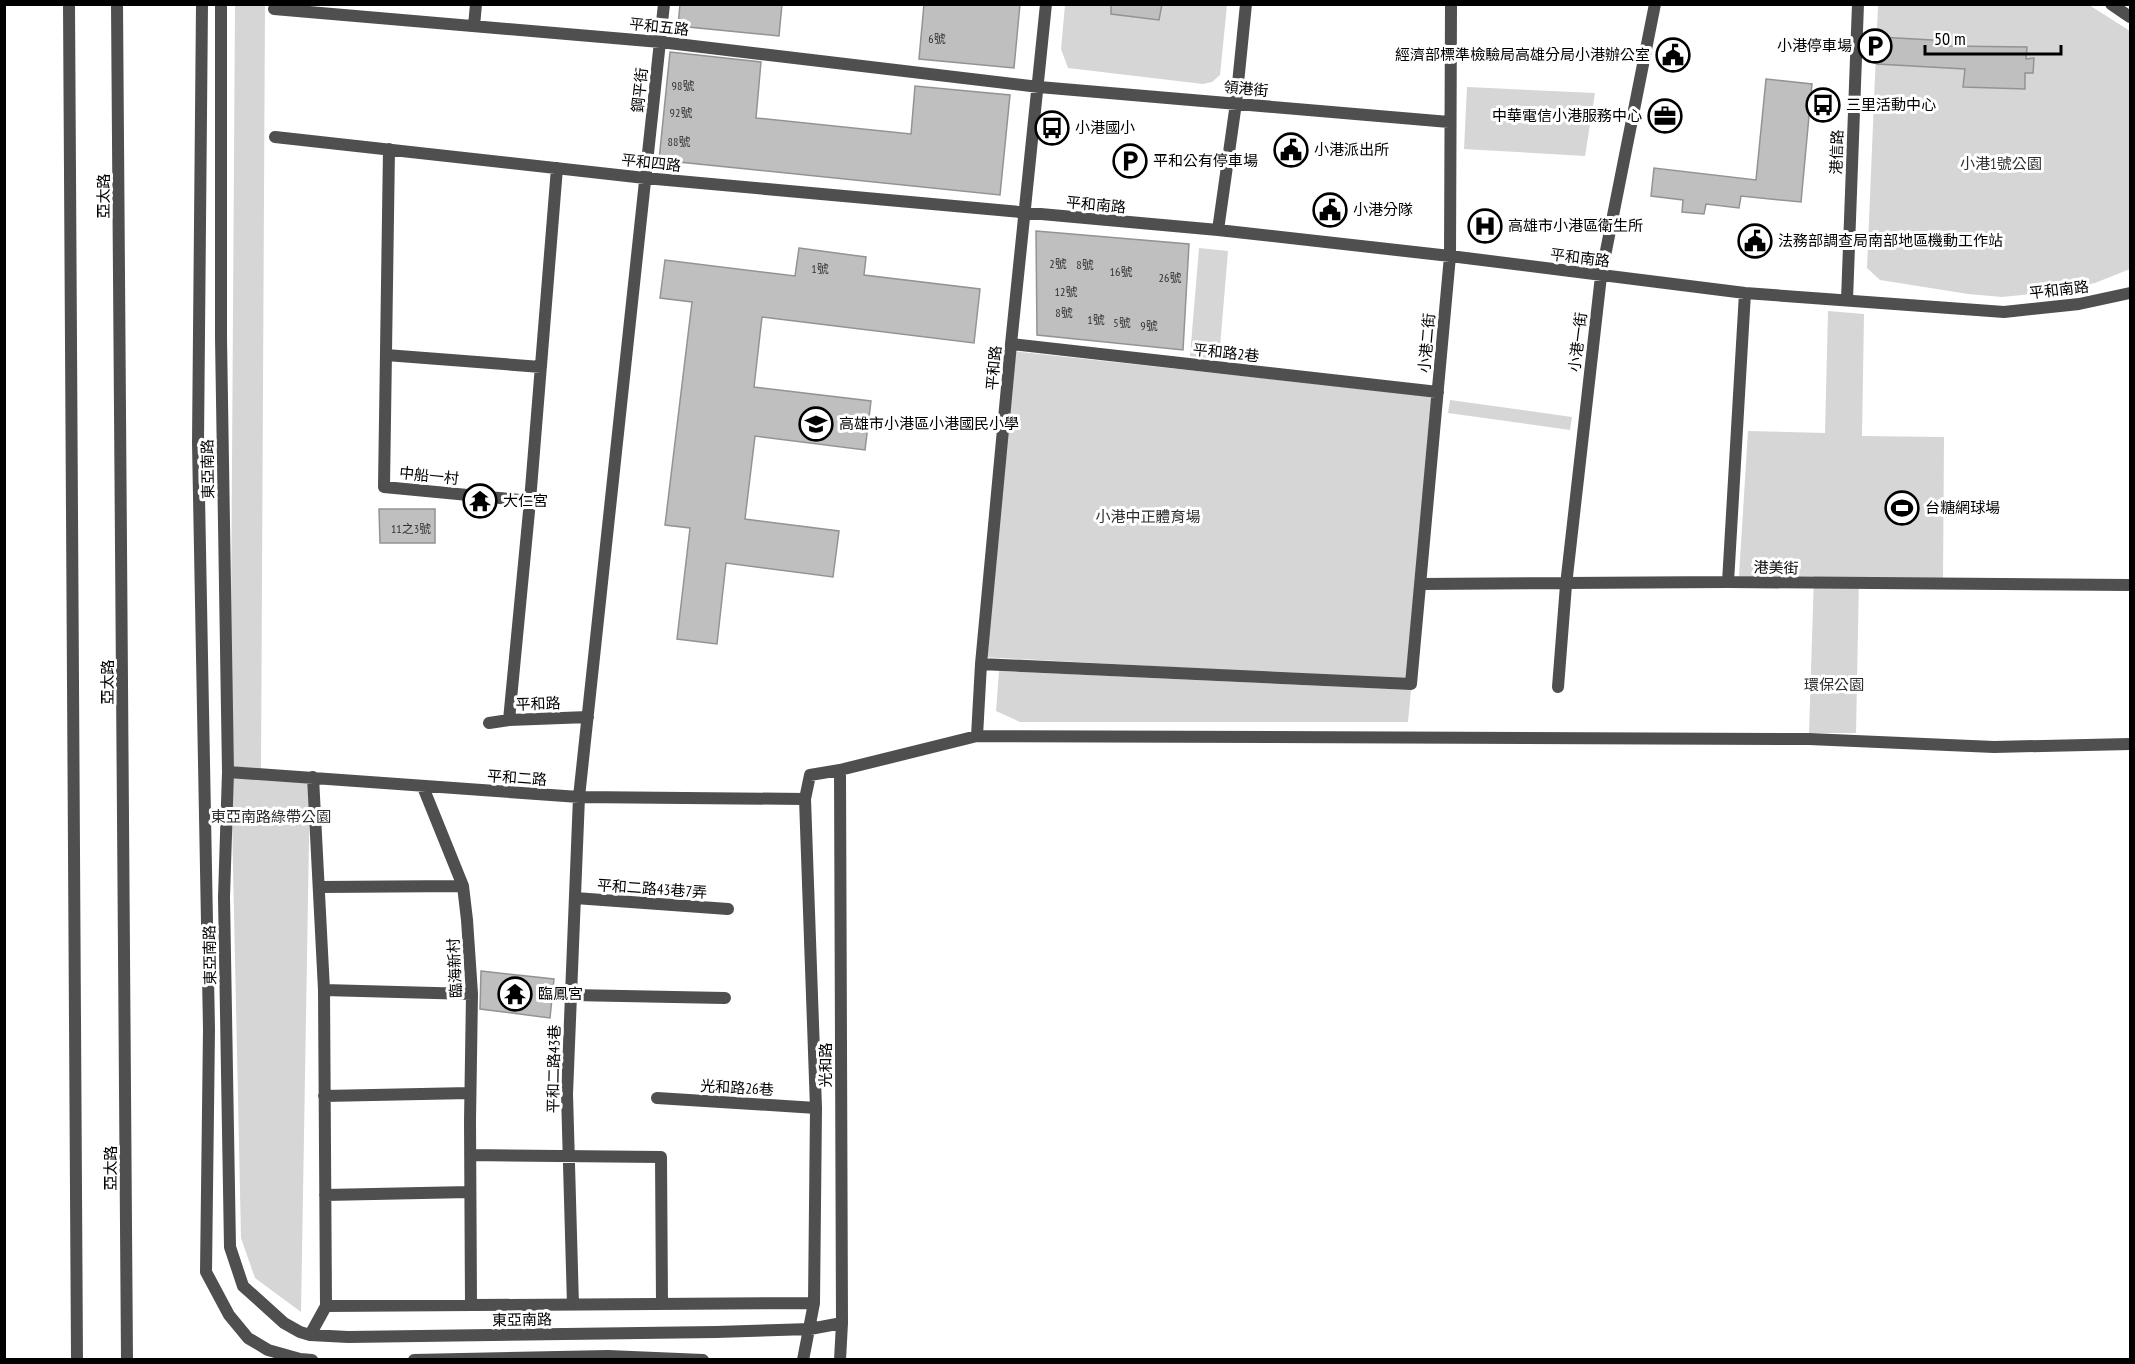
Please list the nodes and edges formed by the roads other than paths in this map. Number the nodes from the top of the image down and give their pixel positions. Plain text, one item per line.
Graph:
1 (69, 4) edge
2 (117, 4) edge
3 (202, 4) edge
4 (221, 4) edge
5 (476, 4) edge
6 (664, 4) edge
7 (1046, 4) edge
8 (1246, 4) edge
9 (1451, 4) edge
10 (1655, 4) edge
11 (1857, 4) edge
12 (2111, 4) edge
13 (274, 9) dead end
14 (2130, 17) edge
15 (474, 26) junction
16 (660, 42) junction
17 (1039, 87) junction
18 (1236, 103) junction
19 (1449, 122) junction
20 (275, 137) dead end
21 (389, 149) junction
22 (557, 168) junction
23 (645, 178) junction
24 (1025, 214) junction
25 (1218, 230) junction
26 (1450, 256) junction
27 (1601, 276) junction
28 (1744, 293) junction
29 (2130, 294) edge
30 (1847, 300) junction
31 (1011, 344) junction
32 (386, 355) junction
33 (541, 367) junction
34 (1438, 392) junction
35 (530, 501) junction
36 (1728, 582) junction
37 (1421, 584) junction
38 (1566, 585) junction
39 (2130, 585) edge
40 (981, 664) junction
41 (1558, 687) dead end
42 (588, 717) junction
43 (509, 720) junction
44 (489, 723) dead end
45 (977, 736) junction
46 (2130, 744) edge
47 (840, 770) junction
48 (228, 772) junction
49 (313, 777) junction
50 (423, 787) junction
51 (579, 797) junction
52 (805, 800) junction
53 (462, 886) junction
54 (320, 887) junction
55 (575, 898) junction
56 (728, 909) dead end
57 (324, 990) junction
58 (472, 994) junction
59 (571, 995) junction
60 (725, 998) dead end
61 (470, 1093) junction
62 (324, 1096) junction
63 (657, 1098) dead end
64 (816, 1108) junction
65 (470, 1155) junction
66 (569, 1156) junction
67 (470, 1192) junction
68 (325, 1195) junction
69 (814, 1303) junction
70 (471, 1304) junction
71 (662, 1304) junction
72 (573, 1305) junction
73 (326, 1306) junction
74 (843, 1323) junction
75 (810, 1329) junction
76 (310, 1335) junction
77 (77, 1359) edge
78 (127, 1359) edge
79 (312, 1359) edge
80 (414, 1359) edge
81 (703, 1359) edge
82 (803, 1359) edge
83 (837, 1359) edge

1 - 77 street
2 - 78 street, 亞太路
3 - 79 street, 東亞南路
4 - 48 street, 東亞南路
5 - 15 street
6 - 16 street, 鋼平街
7 - 17 street, 平和路
8 - 18 street
9 - 19 street, 小港二街
10 - 27 street, 小港一街
11 - 30 street, 港信路
12 - 14 street
13 - 15 street, 平和五路
15 - 16 street, 平和五路
16 - 17 street, 平和五路
16 - 23 street, 鋼平街
17 - 18 street, 領港街
17 - 24 street, 平和路
18 - 19 street, 領港街
18 - 25 street
19 - 26 street, 小港二街
20 - 21 street, 平和四路
21 - 22 street, 平和四路
21 - 32 street, 中船一村
22 - 23 street, 平和四路
22 - 33 street
23 - 24 street, 平和四路
23 - 42 street, 鋼平街
24 - 25 street, 平和南路
24 - 31 street, 平和路
25 - 26 street, 平和南路
26 - 27 street, 平和南路
26 - 34 street, 小港二街
27 - 28 street, 平和南路
27 - 38 street, 小港一街
28 - 30 street, 平和南路
28 - 36 street
29 - 30 street, 平和南路
31 - 34 street, 平和路2巷
31 - 40 street, 平和路
32 - 33 street
32 - 35 street, 中船一村
33 - 35 street
34 - 37 street, 小港二街
35 - 43 street
36 - 38 street, 港美街
36 - 39 street, 港美街
37 - 38 street, 港美街
37 - 40 street, 小港二街
38 - 41 street, 小港一街
40 - 45 street, 平和路
42 - 43 street, 平和路
42 - 51 street, 平和二路43巷
43 - 44 street, 平和路
45 - 46 street
45 - 47 street
47 - 52 street, 光和路
47 - 74 street, 光和路
48 - 49 street, 平和二路
48 - 76 street, 東亞南路
49 - 50 street, 平和二路
49 - 54 street
50 - 51 street, 平和二路
50 - 53 street, 臨海新村
51 - 52 street, 平和二路
51 - 55 street, 平和二路43巷
52 - 64 street, 光和路
53 - 54 street
53 - 58 street, 臨海新村
54 - 57 street
55 - 56 street, 平和二路43巷7弄
55 - 59 street, 平和二路43巷
57 - 58 street
57 - 62 street
58 - 61 street, 臨海新村
59 - 60 street
59 - 66 street, 平和二路43巷
61 - 62 street
61 - 65 street, 臨海新村
62 - 68 street
63 - 64 street, 光和路26巷
64 - 69 street, 光和路
65 - 66 street
65 - 67 street, 臨海新村
66 - 71 street
66 - 72 street, 平和二路43巷
67 - 68 street
67 - 70 street, 臨海新村
68 - 73 street
69 - 71 street
69 - 75 street, 光和路
70 - 72 street
70 - 73 street
71 - 72 street
73 - 76 street
74 - 75 street, 東亞南路
74 - 83 street, 光和路
75 - 76 street, 東亞南路
75 - 82 street, 光和路
80 - 81 street

